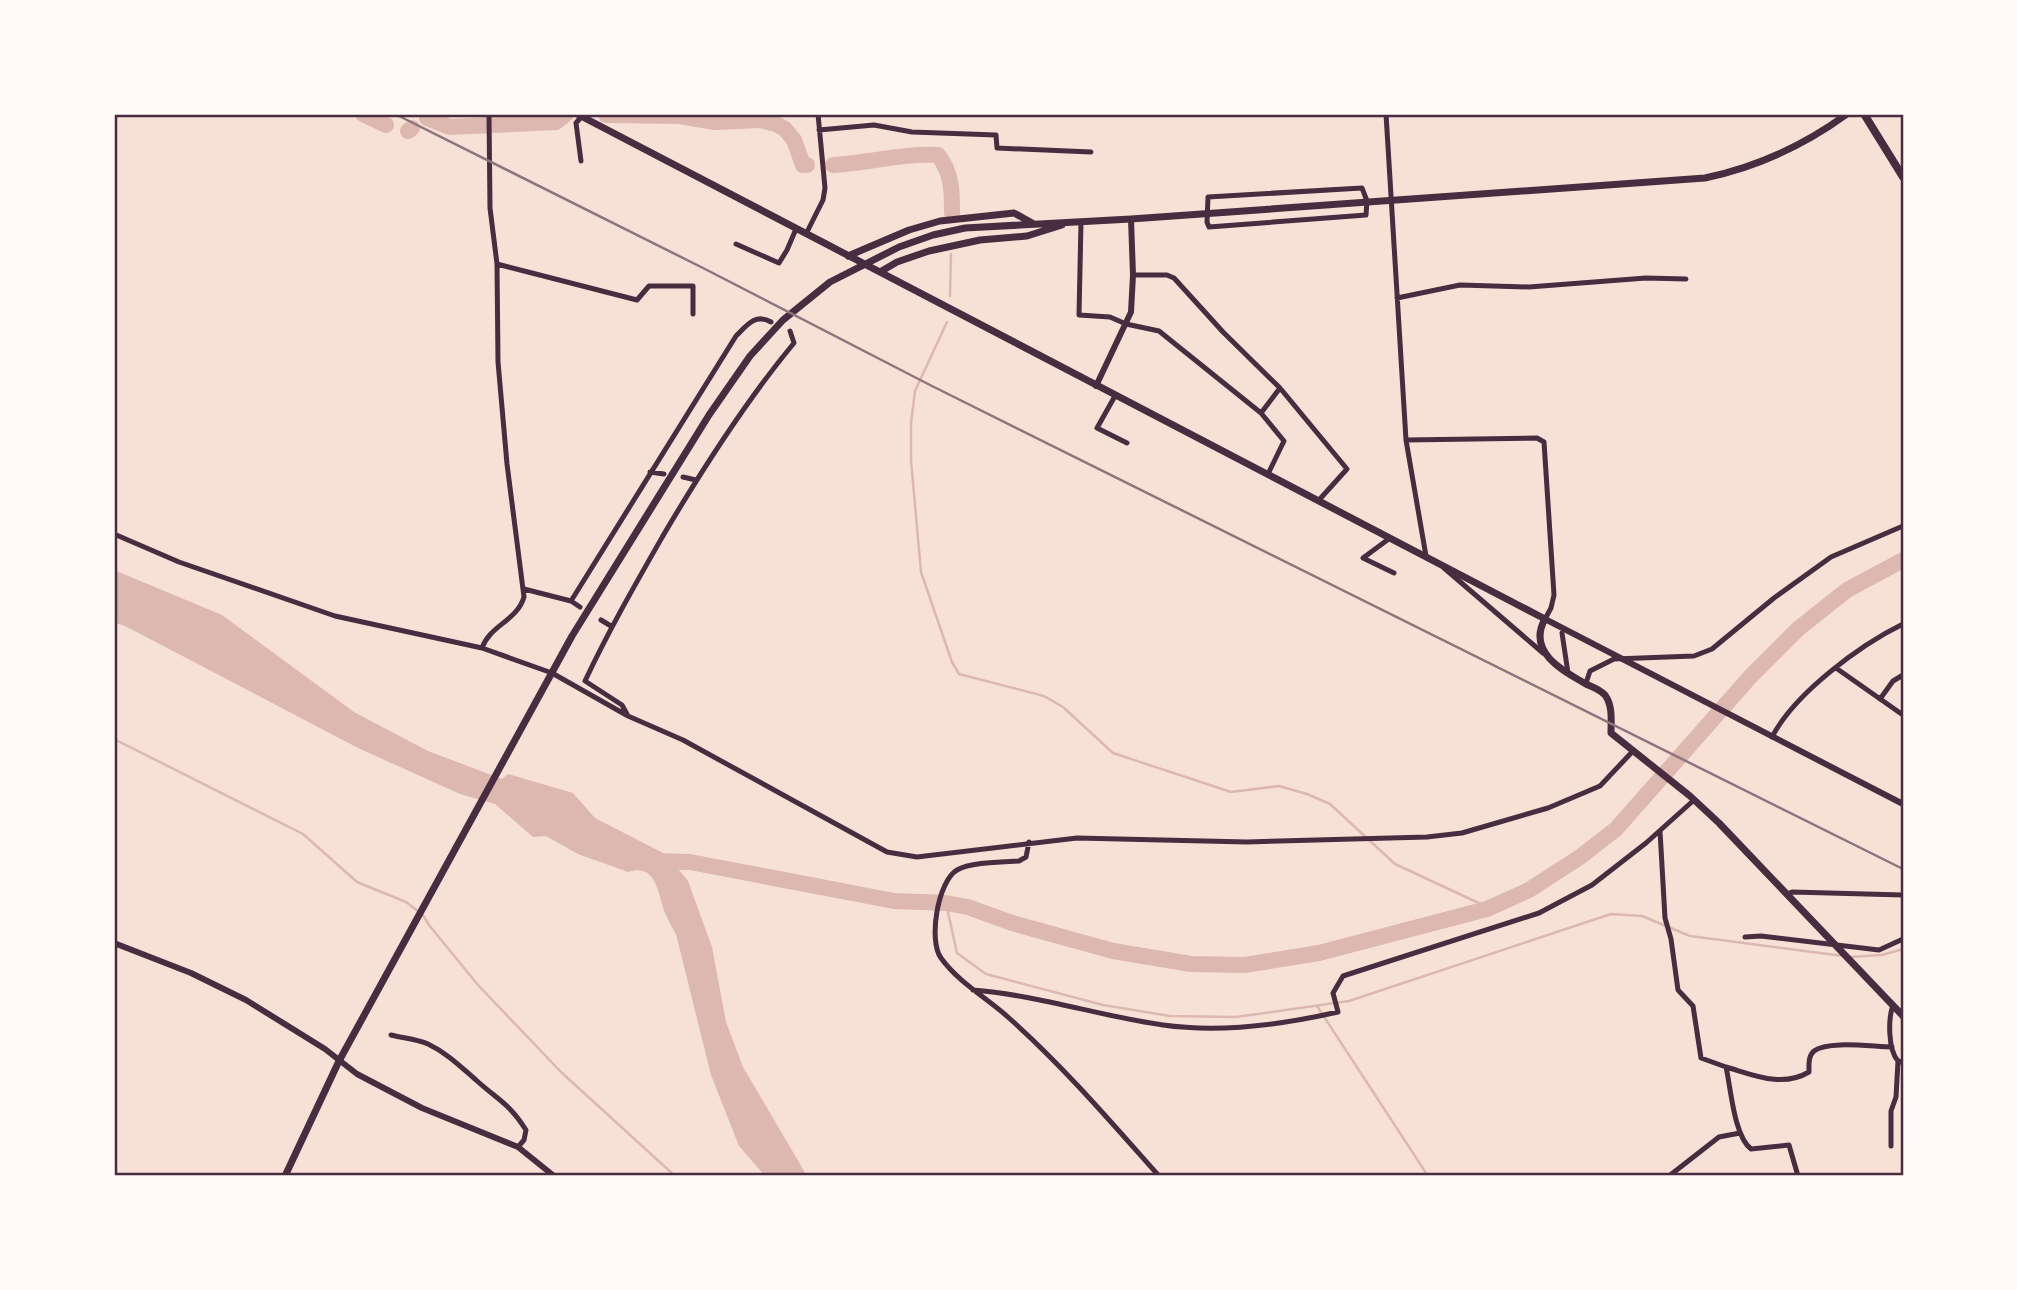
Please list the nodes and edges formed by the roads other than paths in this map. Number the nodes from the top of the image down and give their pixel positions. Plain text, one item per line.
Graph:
1 (818, 114) edge
2 (1385, 114) edge
3 (1847, 114) edge
4 (1864, 114) edge
5 (580, 115) edge
6 (490, 117) edge
7 (593, 117) edge
8 (820, 130) junction
9 (1091, 152) dead end
10 (581, 161) dead end
11 (1903, 177) edge
12 (1392, 199) junction
13 (1367, 201) junction
14 (1131, 219) junction
15 (1077, 222) junction
16 (1034, 224) junction
17 (796, 229) junction
18 (806, 234) junction
19 (736, 244) dead end
20 (848, 256) junction
21 (497, 264) junction
22 (880, 272) junction
23 (1133, 275) junction
24 (1686, 279) dead end
25 (1397, 298) junction
26 (693, 314) dead end
27 (771, 322) dead end
28 (1126, 324) junction
29 (790, 331) dead end
30 (1096, 386) junction
31 (1280, 388) junction
32 (1115, 396) junction
33 (1261, 413) junction
34 (1406, 440) junction
35 (1127, 443) dead end
36 (650, 472) junction
37 (664, 474) dead end
38 (1268, 474) junction
39 (683, 477) dead end
40 (696, 480) junction
41 (1319, 500) junction
42 (1903, 526) edge
43 (114, 534) edge
44 (1390, 538) junction
45 (1426, 556) junction
46 (1436, 562) junction
47 (1394, 573) dead end
48 (524, 589) junction
49 (572, 601) junction
50 (580, 607) dead end
51 (1545, 619) junction
52 (601, 620) dead end
53 (1903, 624) edge
54 (611, 626) junction
55 (1562, 633) dead end
56 (482, 648) junction
57 (1547, 656) junction
58 (1836, 668) junction
59 (552, 673) junction
60 (1568, 673) junction
61 (1903, 675) edge
62 (1586, 683) junction
63 (1880, 699) junction
64 (1903, 715) edge
65 (628, 716) junction
66 (1772, 737) junction
67 (1636, 753) junction
68 (1692, 798) junction
69 (1903, 804) edge
70 (1660, 831) junction
71 (1029, 842) junction
72 (1787, 894) junction
73 (1903, 895) edge
74 (1745, 937) dead end
75 (1903, 939) edge
76 (114, 943) edge
77 (1837, 946) junction
78 (973, 990) junction
79 (1893, 1005) junction
80 (1903, 1016) edge
81 (390, 1035) dead end
82 (1892, 1047) junction
83 (340, 1061) junction
84 (1900, 1062) edge
85 (1726, 1067) junction
86 (1740, 1133) junction
87 (1891, 1146) dead end
88 (518, 1147) junction
89 (285, 1176) edge
90 (554, 1176) edge
91 (1159, 1176) edge
92 (1669, 1176) edge
93 (1798, 1176) edge

1 - 8 street
2 - 12 street
3 - 12 main road
4 - 11 highway
5 - 7 main road
5 - 10 street
6 - 21 street
7 - 17 main road
8 - 9 street
8 - 18 street
12 - 13 main road
12 - 25 street
13 - 13 street
13 - 14 main road
14 - 15 main road
14 - 23 street
15 - 16 main road
15 - 22 main road
15 - 28 street
16 - 20 main road
16 - 59 main road
17 - 18 main road
17 - 19 street
18 - 20 main road
20 - 22 main road
21 - 26 street
21 - 48 street
22 - 30 main road
23 - 28 street
23 - 31 street
24 - 25 street
25 - 34 street
27 - 36 street
28 - 30 street
28 - 33 street
29 - 40 street
30 - 32 main road
31 - 33 street
31 - 41 street
32 - 35 street
32 - 38 main road
33 - 38 street
34 - 45 street
34 - 51 street
36 - 37 street
36 - 49 street
38 - 41 main road
39 - 40 street
40 - 54 street
41 - 44 main road
42 - 62 street
43 - 56 street
44 - 45 main road
44 - 47 street
45 - 46 main road
46 - 51 main road
46 - 57 street
48 - 49 street
48 - 56 street
49 - 50 street
51 - 57 main road
51 - 66 street
52 - 54 street
53 - 58 street
54 - 65 street
55 - 60 street
56 - 59 street
57 - 60 main road
58 - 63 street
58 - 66 street
59 - 65 street
59 - 83 main road
60 - 62 main road
61 - 63 street
62 - 67 main road
63 - 64 street
65 - 71 street
66 - 69 street
67 - 68 main road
67 - 71 street
68 - 70 street
68 - 72 main road
70 - 78 street
70 - 85 street
71 - 78 street
72 - 73 street
72 - 77 main road
74 - 77 street
75 - 77 street
76 - 83 street
77 - 79 main road
78 - 91 street
79 - 80 main road
79 - 82 street
81 - 88 street
82 - 84 street
82 - 85 street
83 - 88 street
83 - 89 main road
84 - 87 street
85 - 86 street
86 - 92 street
86 - 93 street
88 - 90 street

